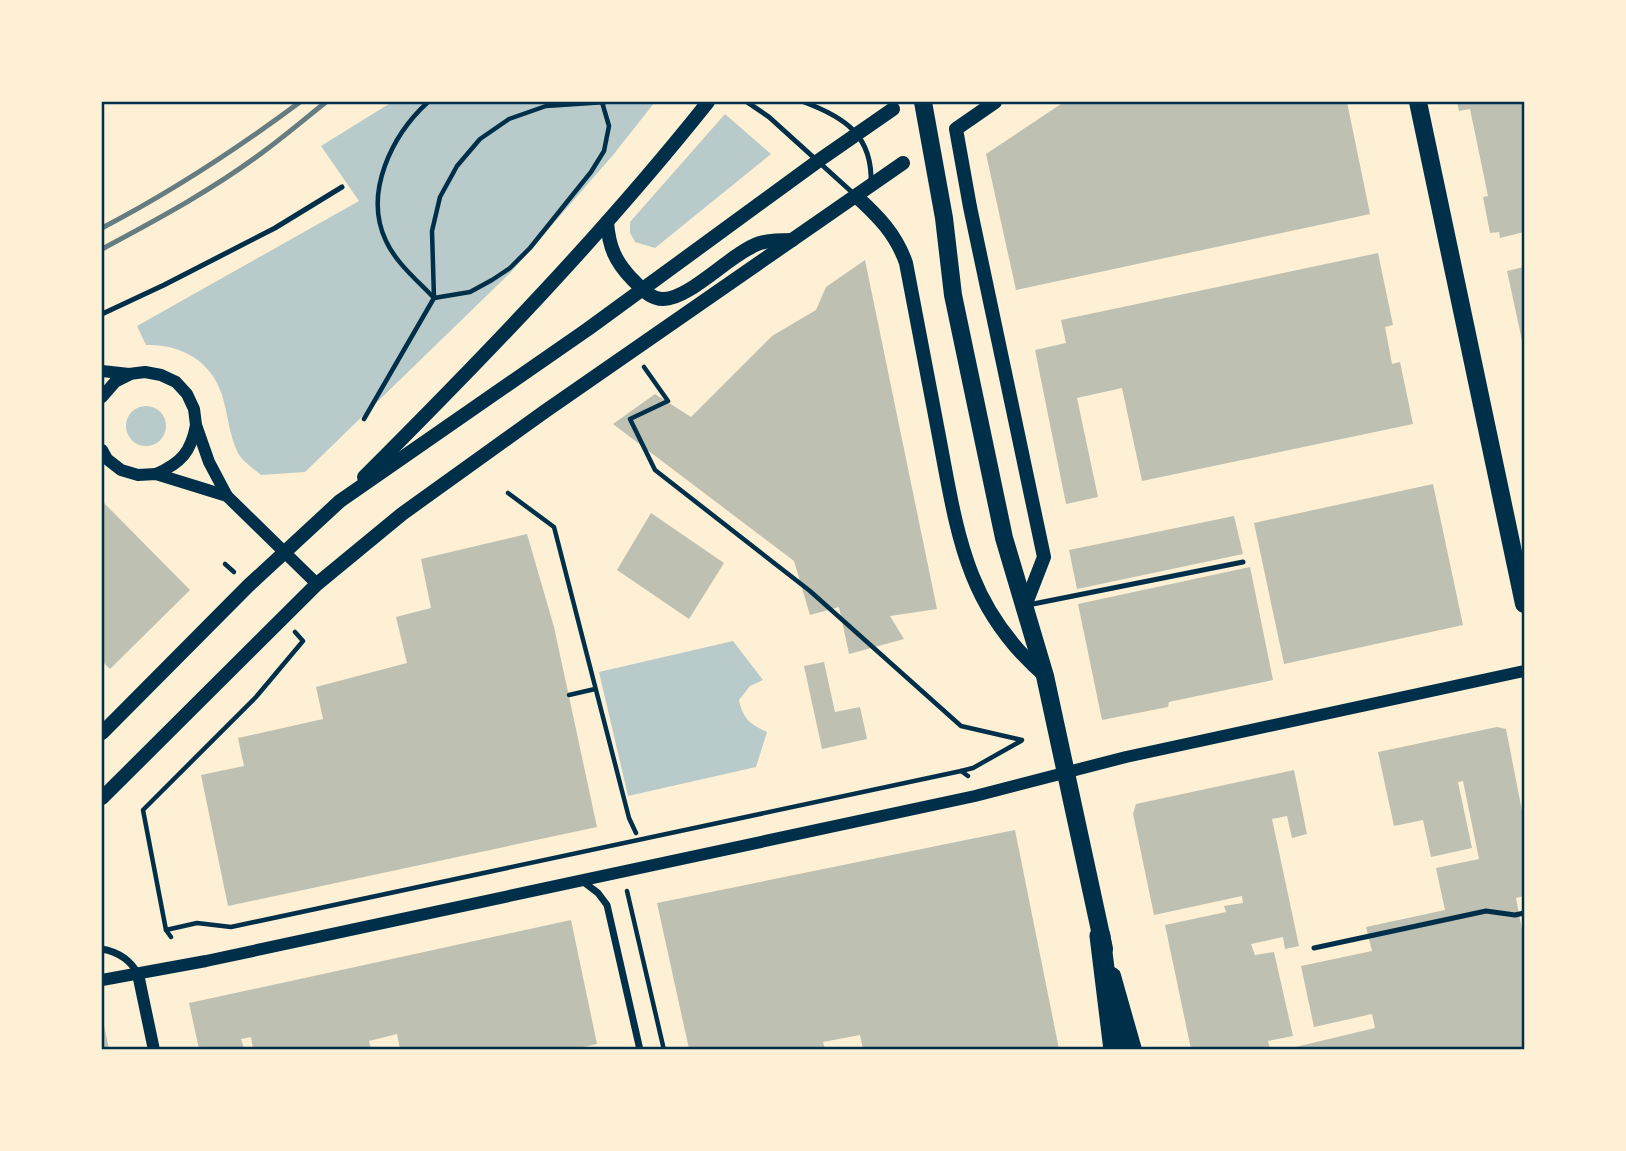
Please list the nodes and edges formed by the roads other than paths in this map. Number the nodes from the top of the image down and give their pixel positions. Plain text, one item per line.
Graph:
1 (708, 102) edge
2 (747, 102) edge
3 (804, 102) edge
4 (923, 102) edge
5 (995, 102) edge
6 (1418, 102) edge
7 (893, 109) dead end
8 (858, 134) junction
9 (818, 161) junction
10 (903, 163) dead end
11 (871, 185) junction
12 (342, 187) dead end
13 (856, 196) junction
14 (607, 222) junction
15 (794, 240) junction
16 (643, 290) junction
17 (102, 314) edge
18 (102, 371) edge
19 (129, 374) junction
20 (102, 397) edge
21 (196, 425) junction
22 (102, 450) edge
23 (156, 474) junction
24 (227, 496) junction
25 (340, 501) junction
26 (284, 552) junction
27 (1243, 562) dead end
28 (317, 584) junction
29 (1524, 604) edge
30 (1025, 606) junction
31 (1524, 671) edge
32 (1045, 676) junction
33 (102, 733) edge
34 (1066, 772) junction
35 (102, 798) edge
36 (581, 880) junction
37 (1524, 913) edge
38 (1100, 936) junction
39 (1314, 948) dead end
40 (102, 949) edge
41 (138, 974) junction
42 (102, 980) edge
43 (154, 1049) edge
44 (640, 1049) edge
45 (1114, 1049) edge
46 (1133, 1049) edge

1 - 14 main road
2 - 9 lane
3 - 8 lane
4 - 30 main road
5 - 30 main road
6 - 29 main road
7 - 8 main road
8 - 9 main road
8 - 11 lane
9 - 13 lane
9 - 16 main road
10 - 11 main road
11 - 13 main road
12 - 17 lane
13 - 15 main road
13 - 32 main road
14 - 16 main road
14 - 25 main road
15 - 16 main road
15 - 28 main road
16 - 25 main road
18 - 19 street
19 - 20 street
19 - 21 street
21 - 23 street
21 - 24 street
22 - 23 street
23 - 24 street
24 - 26 street
25 - 26 main road
26 - 28 street
26 - 33 main road
27 - 30 lane
28 - 35 main road
30 - 32 main road
31 - 34 street
32 - 34 main road
34 - 36 street
34 - 38 main road
36 - 41 street
36 - 44 street
37 - 39 lane
38 - 45 highway
38 - 46 main road
40 - 41 street
41 - 42 street
41 - 43 street

